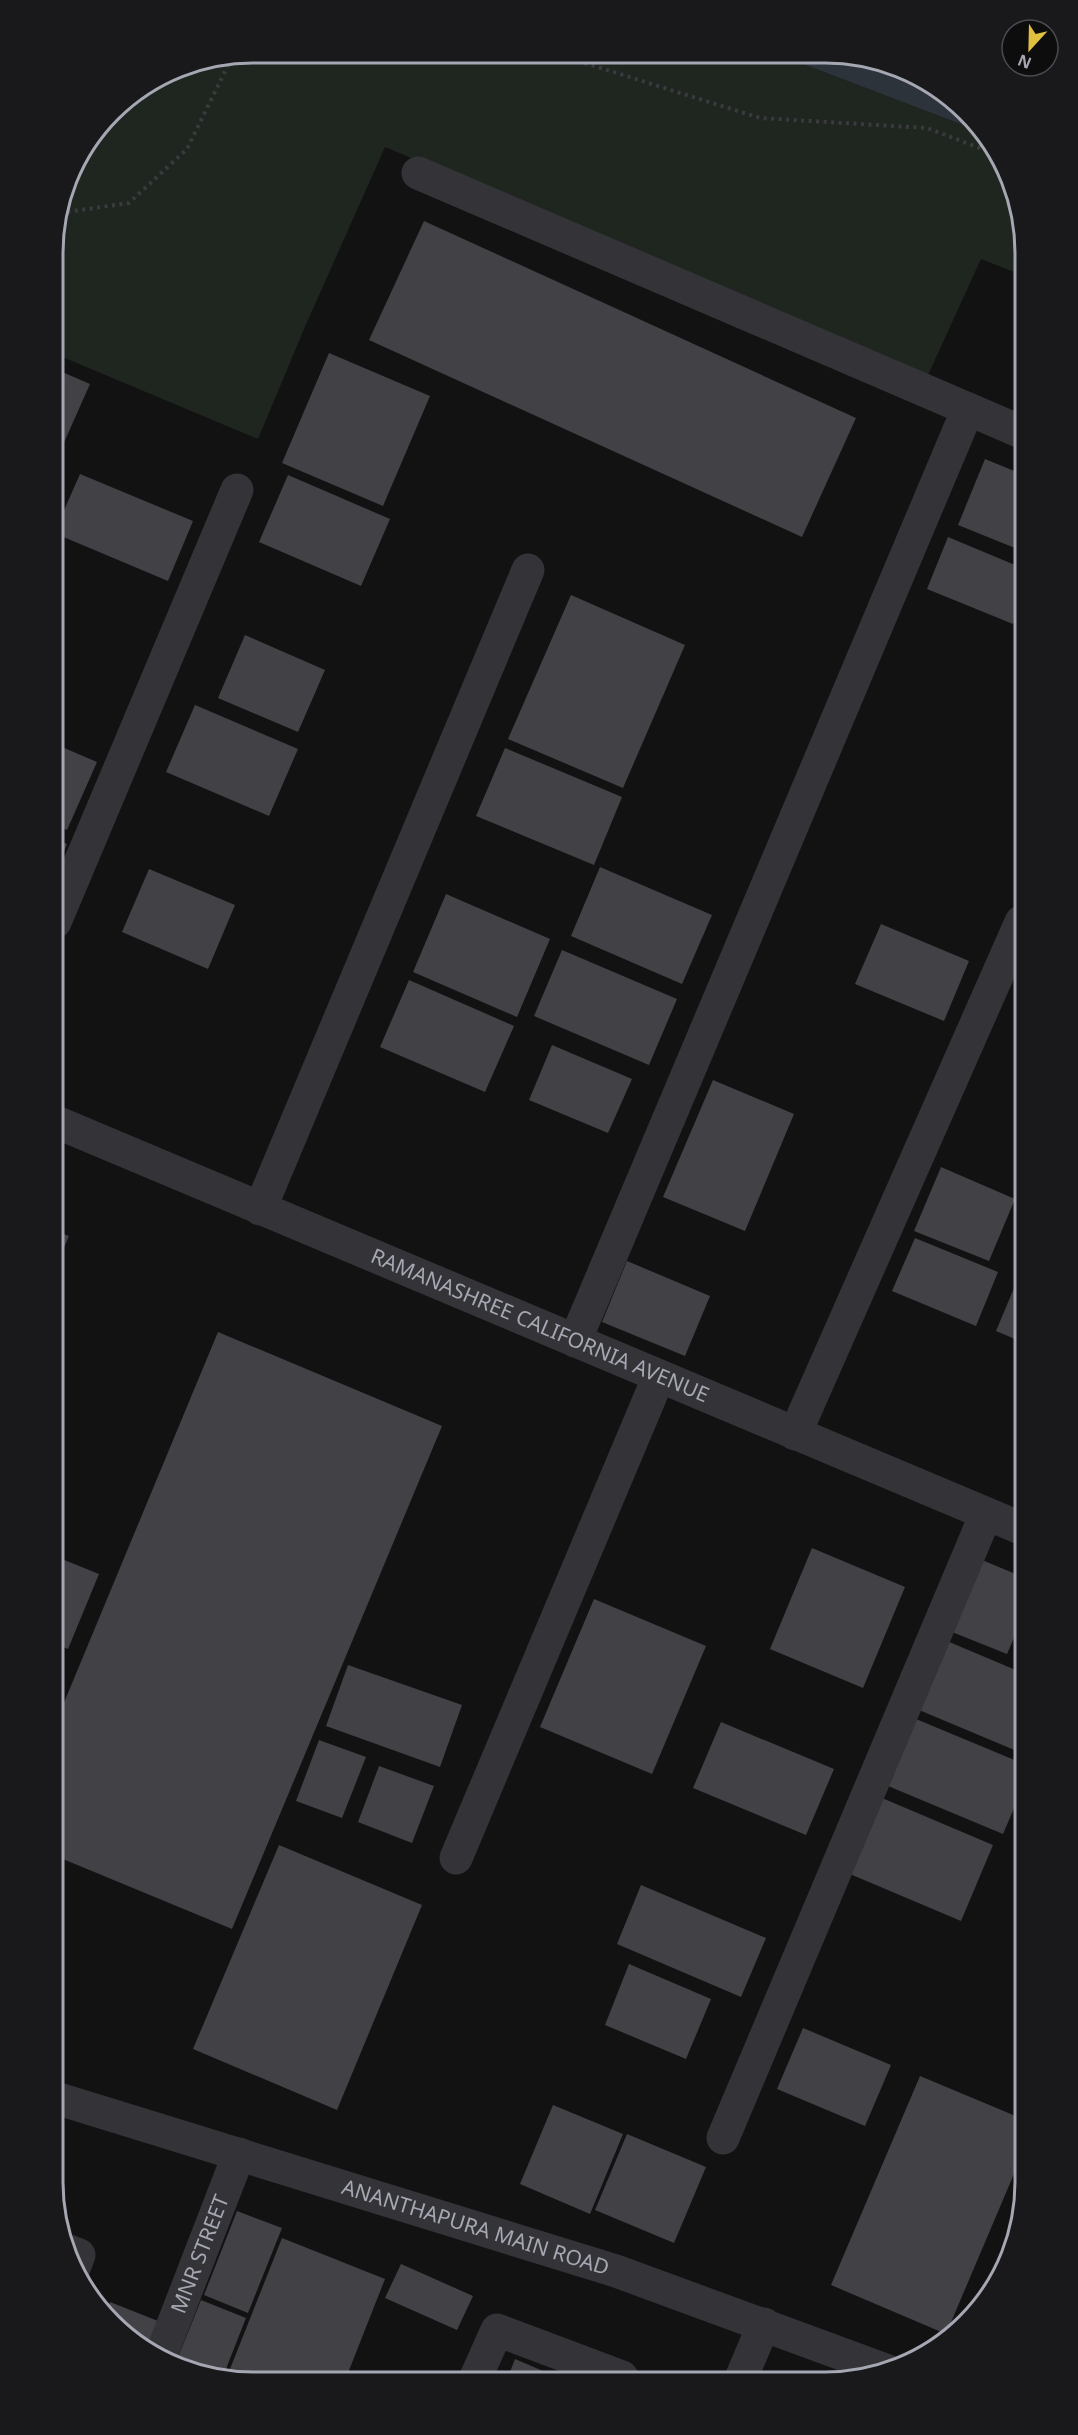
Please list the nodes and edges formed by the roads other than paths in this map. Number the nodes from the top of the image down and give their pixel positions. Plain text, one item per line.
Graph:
1 (418, 173) dead end
2 (968, 409) junction
3 (1015, 429) edge
4 (237, 490) dead end
5 (528, 570) dead end
6 (63, 903) edge
7 (1015, 936) edge
8 (63, 1125) edge
9 (260, 1209) junction
10 (575, 1341) junction
11 (658, 1376) junction
12 (795, 1434) junction
13 (986, 1514) junction
14 (1015, 1526) edge
15 (456, 1858) dead end
16 (63, 2100) edge
17 (723, 2138) dead end
18 (239, 2154) junction
19 (764, 2324) junction
20 (164, 2349) edge
21 (874, 2366) edge
22 (478, 2372) edge
23 (609, 2372) edge
24 (744, 2372) edge

1 - 2 street
2 - 3 street
2 - 10 street
4 - 6 street
5 - 9 street
7 - 12 street
8 - 9 street, RAMANASHREE CALIFORNIA AVENUE
9 - 10 street, RAMANASHREE CALIFORNIA AVENUE
10 - 11 street, RAMANASHREE CALIFORNIA AVENUE
11 - 12 street, RAMANASHREE CALIFORNIA AVENUE
11 - 15 street
12 - 13 street, RAMANASHREE CALIFORNIA AVENUE
13 - 14 street, RAMANASHREE CALIFORNIA AVENUE
13 - 17 street
16 - 18 street, ANANTHAPURA MAIN ROAD
18 - 19 street, ANANTHAPURA MAIN ROAD
18 - 20 street, MNR STREET
19 - 21 street, ANANTHAPURA MAIN ROAD
19 - 24 street
22 - 23 street

